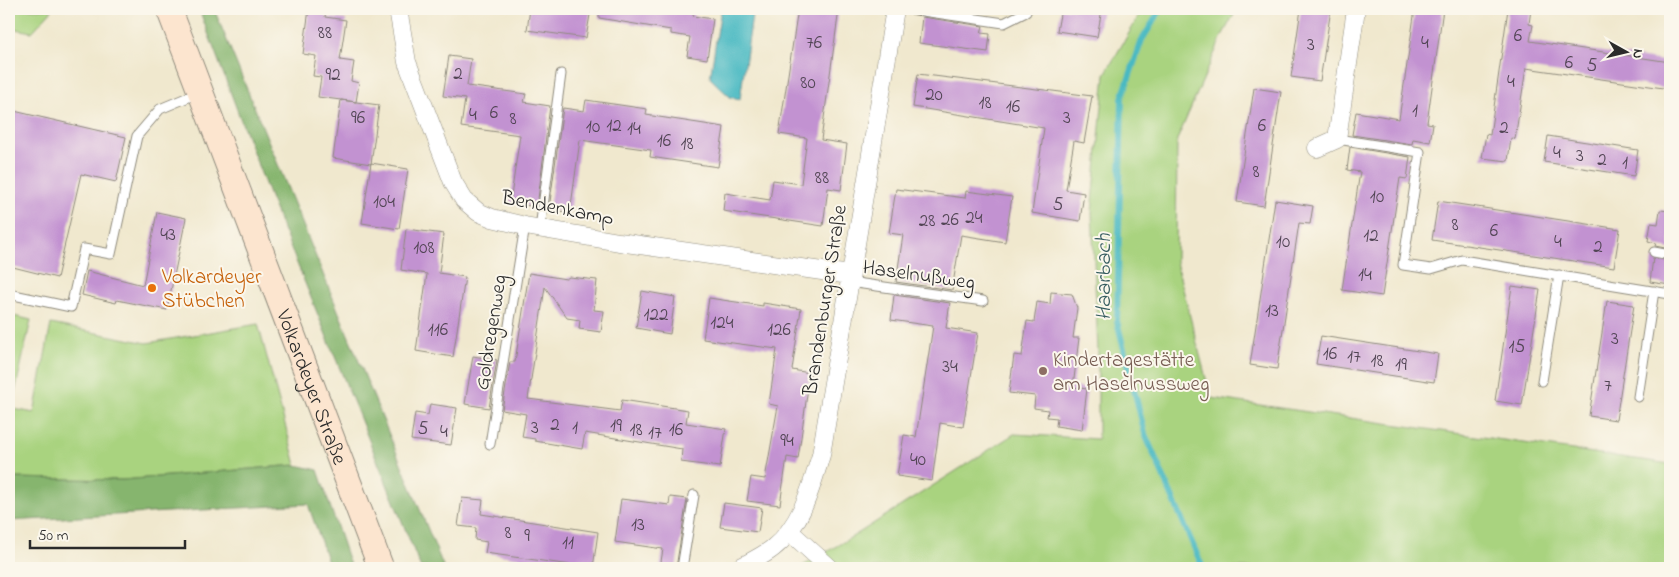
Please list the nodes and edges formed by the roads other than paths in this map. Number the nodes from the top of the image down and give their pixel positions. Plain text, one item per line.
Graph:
1 (169, 9) edge
2 (398, 9) edge
3 (895, 9) edge
4 (909, 9) edge
5 (1356, 9) edge
6 (1026, 12) dead end
7 (561, 74) dead end
8 (200, 92) junction
9 (1337, 139) junction
10 (1317, 148) dead end
11 (532, 227) junction
12 (1654, 252) dead end
13 (1670, 255) edge
14 (1559, 275) junction
15 (850, 278) junction
16 (1654, 291) junction
17 (9, 294) edge
18 (1670, 294) edge
19 (983, 301) dead end
20 (1542, 381) dead end
21 (1638, 397) dead end
22 (490, 444) dead end
23 (694, 495) dead end
24 (789, 531) junction
25 (381, 568) edge
26 (682, 568) edge
27 (739, 568) edge
28 (830, 568) edge

1 - 8 main road, Volkardeyer Straße
2 - 11 street, Bendenkamp
3 - 15 street, Brandenburger Straße
4 - 6 lane
5 - 9 street
7 - 11 lane, Goldregenweg
8 - 17 lane
8 - 25 main road, Volkardeyer Straße
9 - 10 street
9 - 14 lane
11 - 15 street, Bendenkamp
11 - 22 lane, Goldregenweg
12 - 13 lane
14 - 16 lane
14 - 20 lane
15 - 19 lane, Haselnußweg
15 - 24 street, Brandenburger Straße
16 - 18 lane
16 - 21 lane
23 - 26 lane
24 - 27 street, Brandenburger Straße
24 - 28 street

